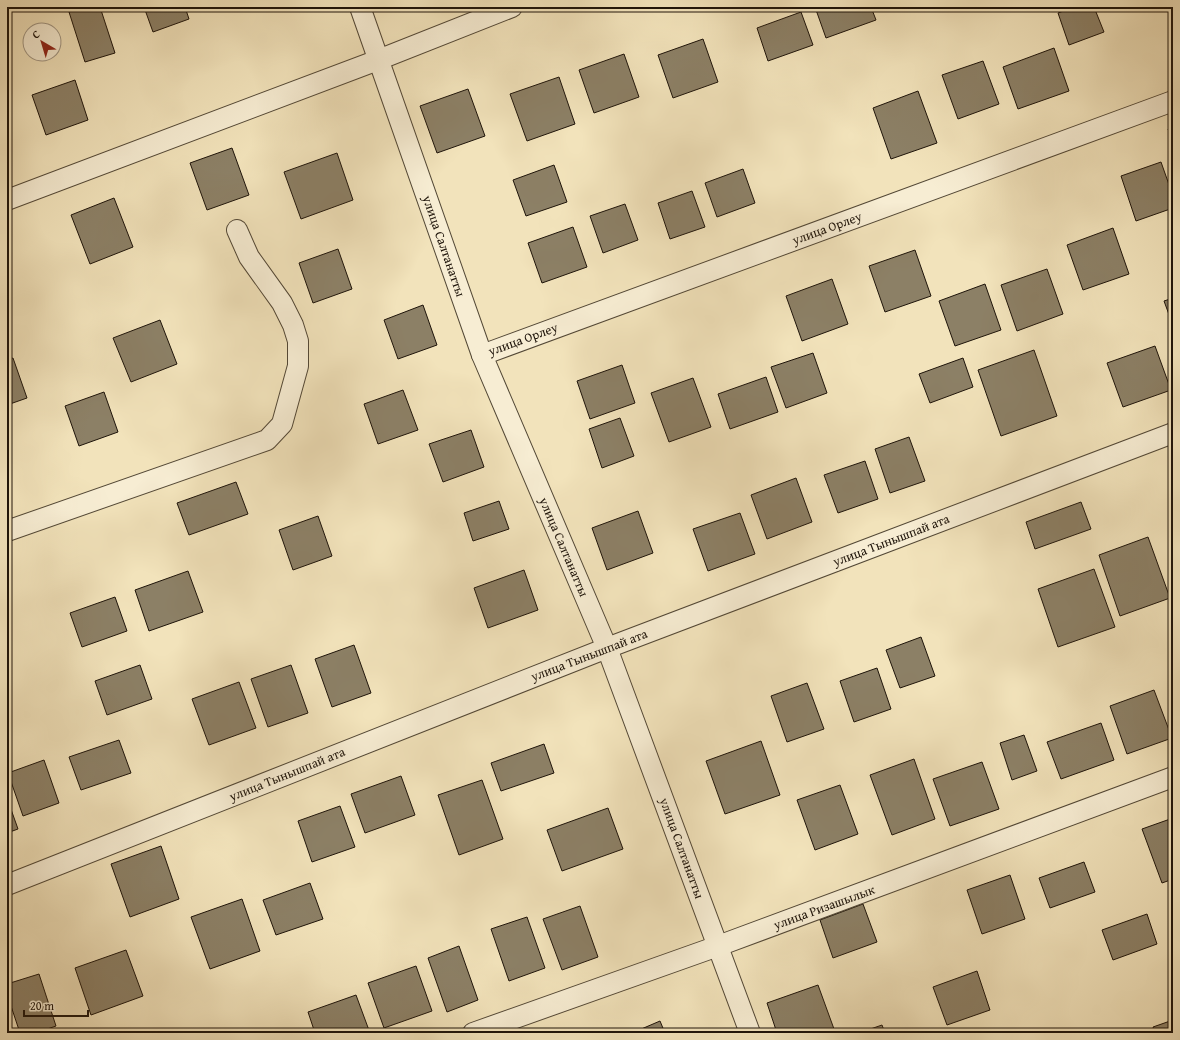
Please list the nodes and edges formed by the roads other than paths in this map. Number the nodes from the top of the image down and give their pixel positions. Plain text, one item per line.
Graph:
1 (360, 7) edge
2 (512, 7) edge
3 (378, 60) junction
4 (1173, 101) edge
5 (7, 200) edge
6 (237, 230) dead end
7 (482, 355) junction
8 (1173, 433) edge
9 (7, 531) edge
10 (607, 648) junction
11 (1173, 777) edge
12 (7, 885) edge
13 (718, 946) junction
14 (473, 1033) edge
15 (750, 1033) edge

1 - 3 street, улица Салтанатты
2 - 3 street
3 - 5 street
3 - 7 street, улица Салтанатты
4 - 7 street, улица Орлеу
6 - 9 street
7 - 10 street, улица Салтанатты
8 - 10 street, улица Тынышпай ата
10 - 12 street, улица Тынышпай ата
10 - 13 street, улица Салтанатты
11 - 13 street, улица Ризашылык
13 - 14 street, улица Ризашылык
13 - 15 street, улица Салтанатты

